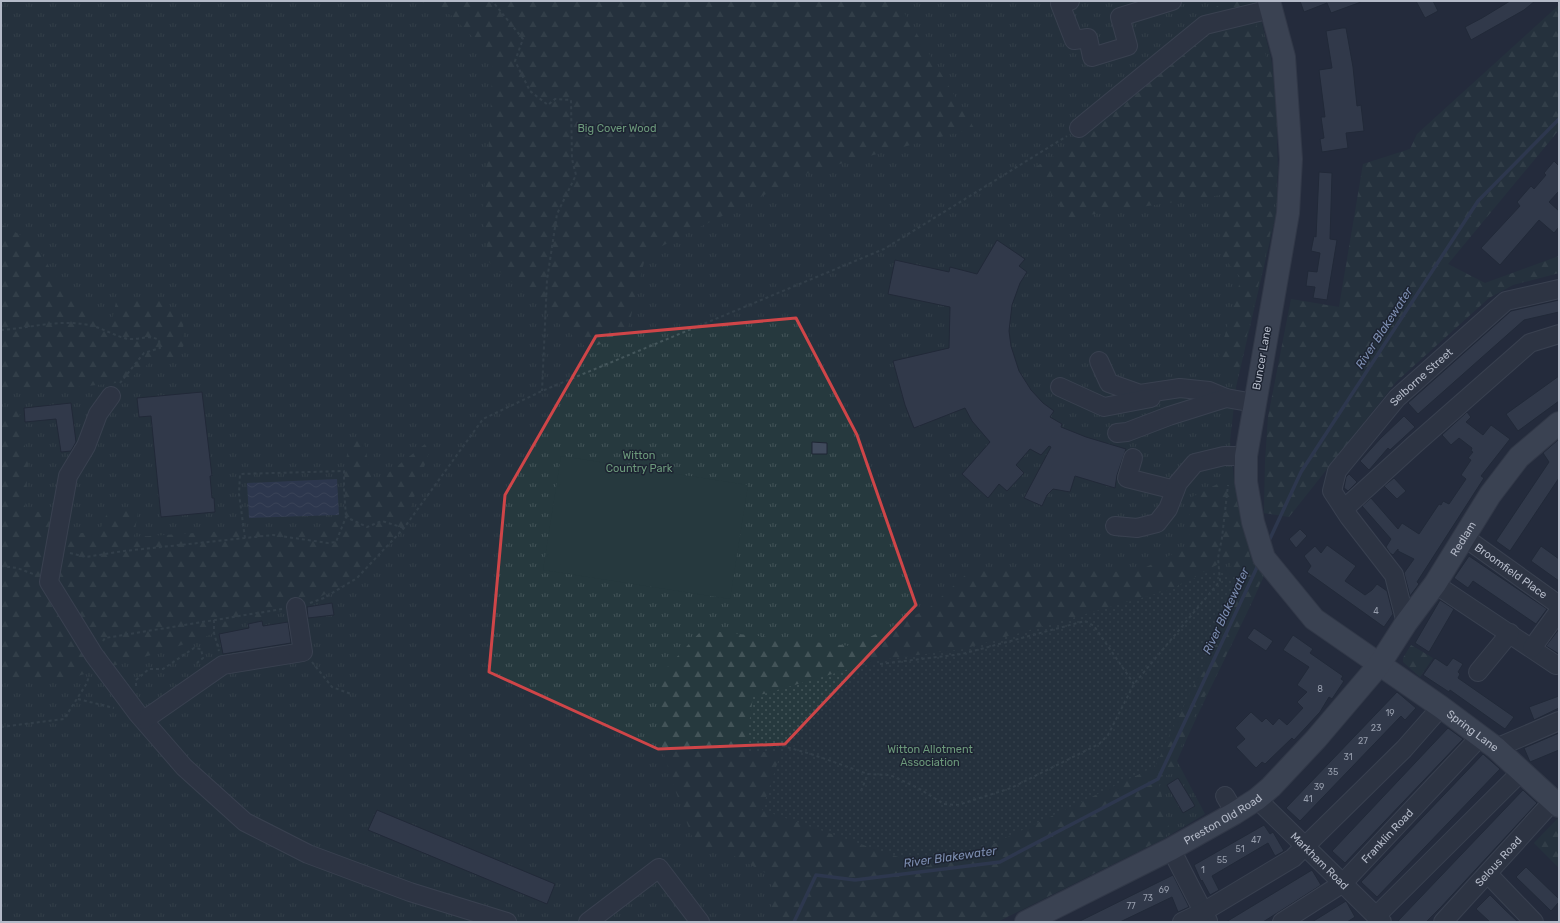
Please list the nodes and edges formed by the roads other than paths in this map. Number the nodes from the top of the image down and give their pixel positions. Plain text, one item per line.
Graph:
1 (1070, 1) edge
2 (1172, 1) edge
3 (1270, 5) edge
4 (1079, 128) road end
5 (1559, 289) edge
6 (1559, 334) edge
7 (1099, 361) dead end
8 (1060, 387) dead end
9 (111, 396) road end
10 (1220, 400) junction
11 (1254, 403) junction
12 (1559, 423) edge
13 (1116, 434) dead end
14 (1133, 458) dead end
15 (1246, 464) junction
16 (1175, 490) junction
17 (1344, 509) junction
18 (1115, 526) dead end
19 (1464, 537) junction
20 (1435, 584) junction
21 (1559, 604) edge
22 (296, 607) road end
23 (1559, 611) edge
24 (1406, 622) junction
25 (1510, 634) junction
26 (1532, 648) junction
27 (1379, 665) junction
28 (1556, 665) dead end
29 (1478, 672) dead end
30 (1441, 707) junction
31 (141, 717) junction
32 (1559, 721) edge
33 (1488, 742) junction
34 (1522, 770) junction
35 (1262, 789) junction
36 (1556, 803) edge
37 (1306, 846) junction
38 (1170, 849) junction
39 (1488, 874) junction
40 (1343, 884) junction
41 (1206, 917) edge
42 (1378, 920) edge
43 (1450, 920) edge
44 (507, 922) edge
45 (588, 922) edge
46 (700, 922) edge
47 (1026, 922) edge
48 (1182, 922) edge
49 (1282, 922) edge
50 (1534, 922) edge

1 - 2 street
3 - 4 street
3 - 11 main road, Buncer Lane
5 - 17 street, Selborne Street
6 - 17 street
7 - 10 street
8 - 10 street
9 - 31 street
10 - 11 street
10 - 13 street
11 - 15 main road, Buncer Lane
12 - 19 main road, Redlam
14 - 16 street
15 - 16 street
15 - 27 main road, Buncer Lane
16 - 18 street
17 - 24 street
19 - 20 main road, Redlam
19 - 21 street, Broomfield Place
20 - 24 main road, Redlam
20 - 25 street
22 - 31 street
23 - 26 street
24 - 27 main road, Redlam
25 - 26 street
25 - 29 street
26 - 28 street
27 - 30 main road, Spring Lane
27 - 35 main road, Preston Old Road
30 - 33 main road, Spring Lane
30 - 37 street
31 - 44 street
32 - 33 street
33 - 34 main road, Spring Lane
33 - 40 street, Franklin Road
34 - 36 main road, Spring Lane
34 - 42 street
35 - 37 street, Markham Road
35 - 38 main road, Preston Old Road
36 - 39 street, Selous Road
37 - 40 street, Markham Road
37 - 41 street
38 - 41 street
38 - 47 main road, Preston Old Road
39 - 43 street, Selous Road
39 - 50 street
40 - 42 street, Markham Road
40 - 49 street, Franklin Road
41 - 48 street
45 - 46 street

